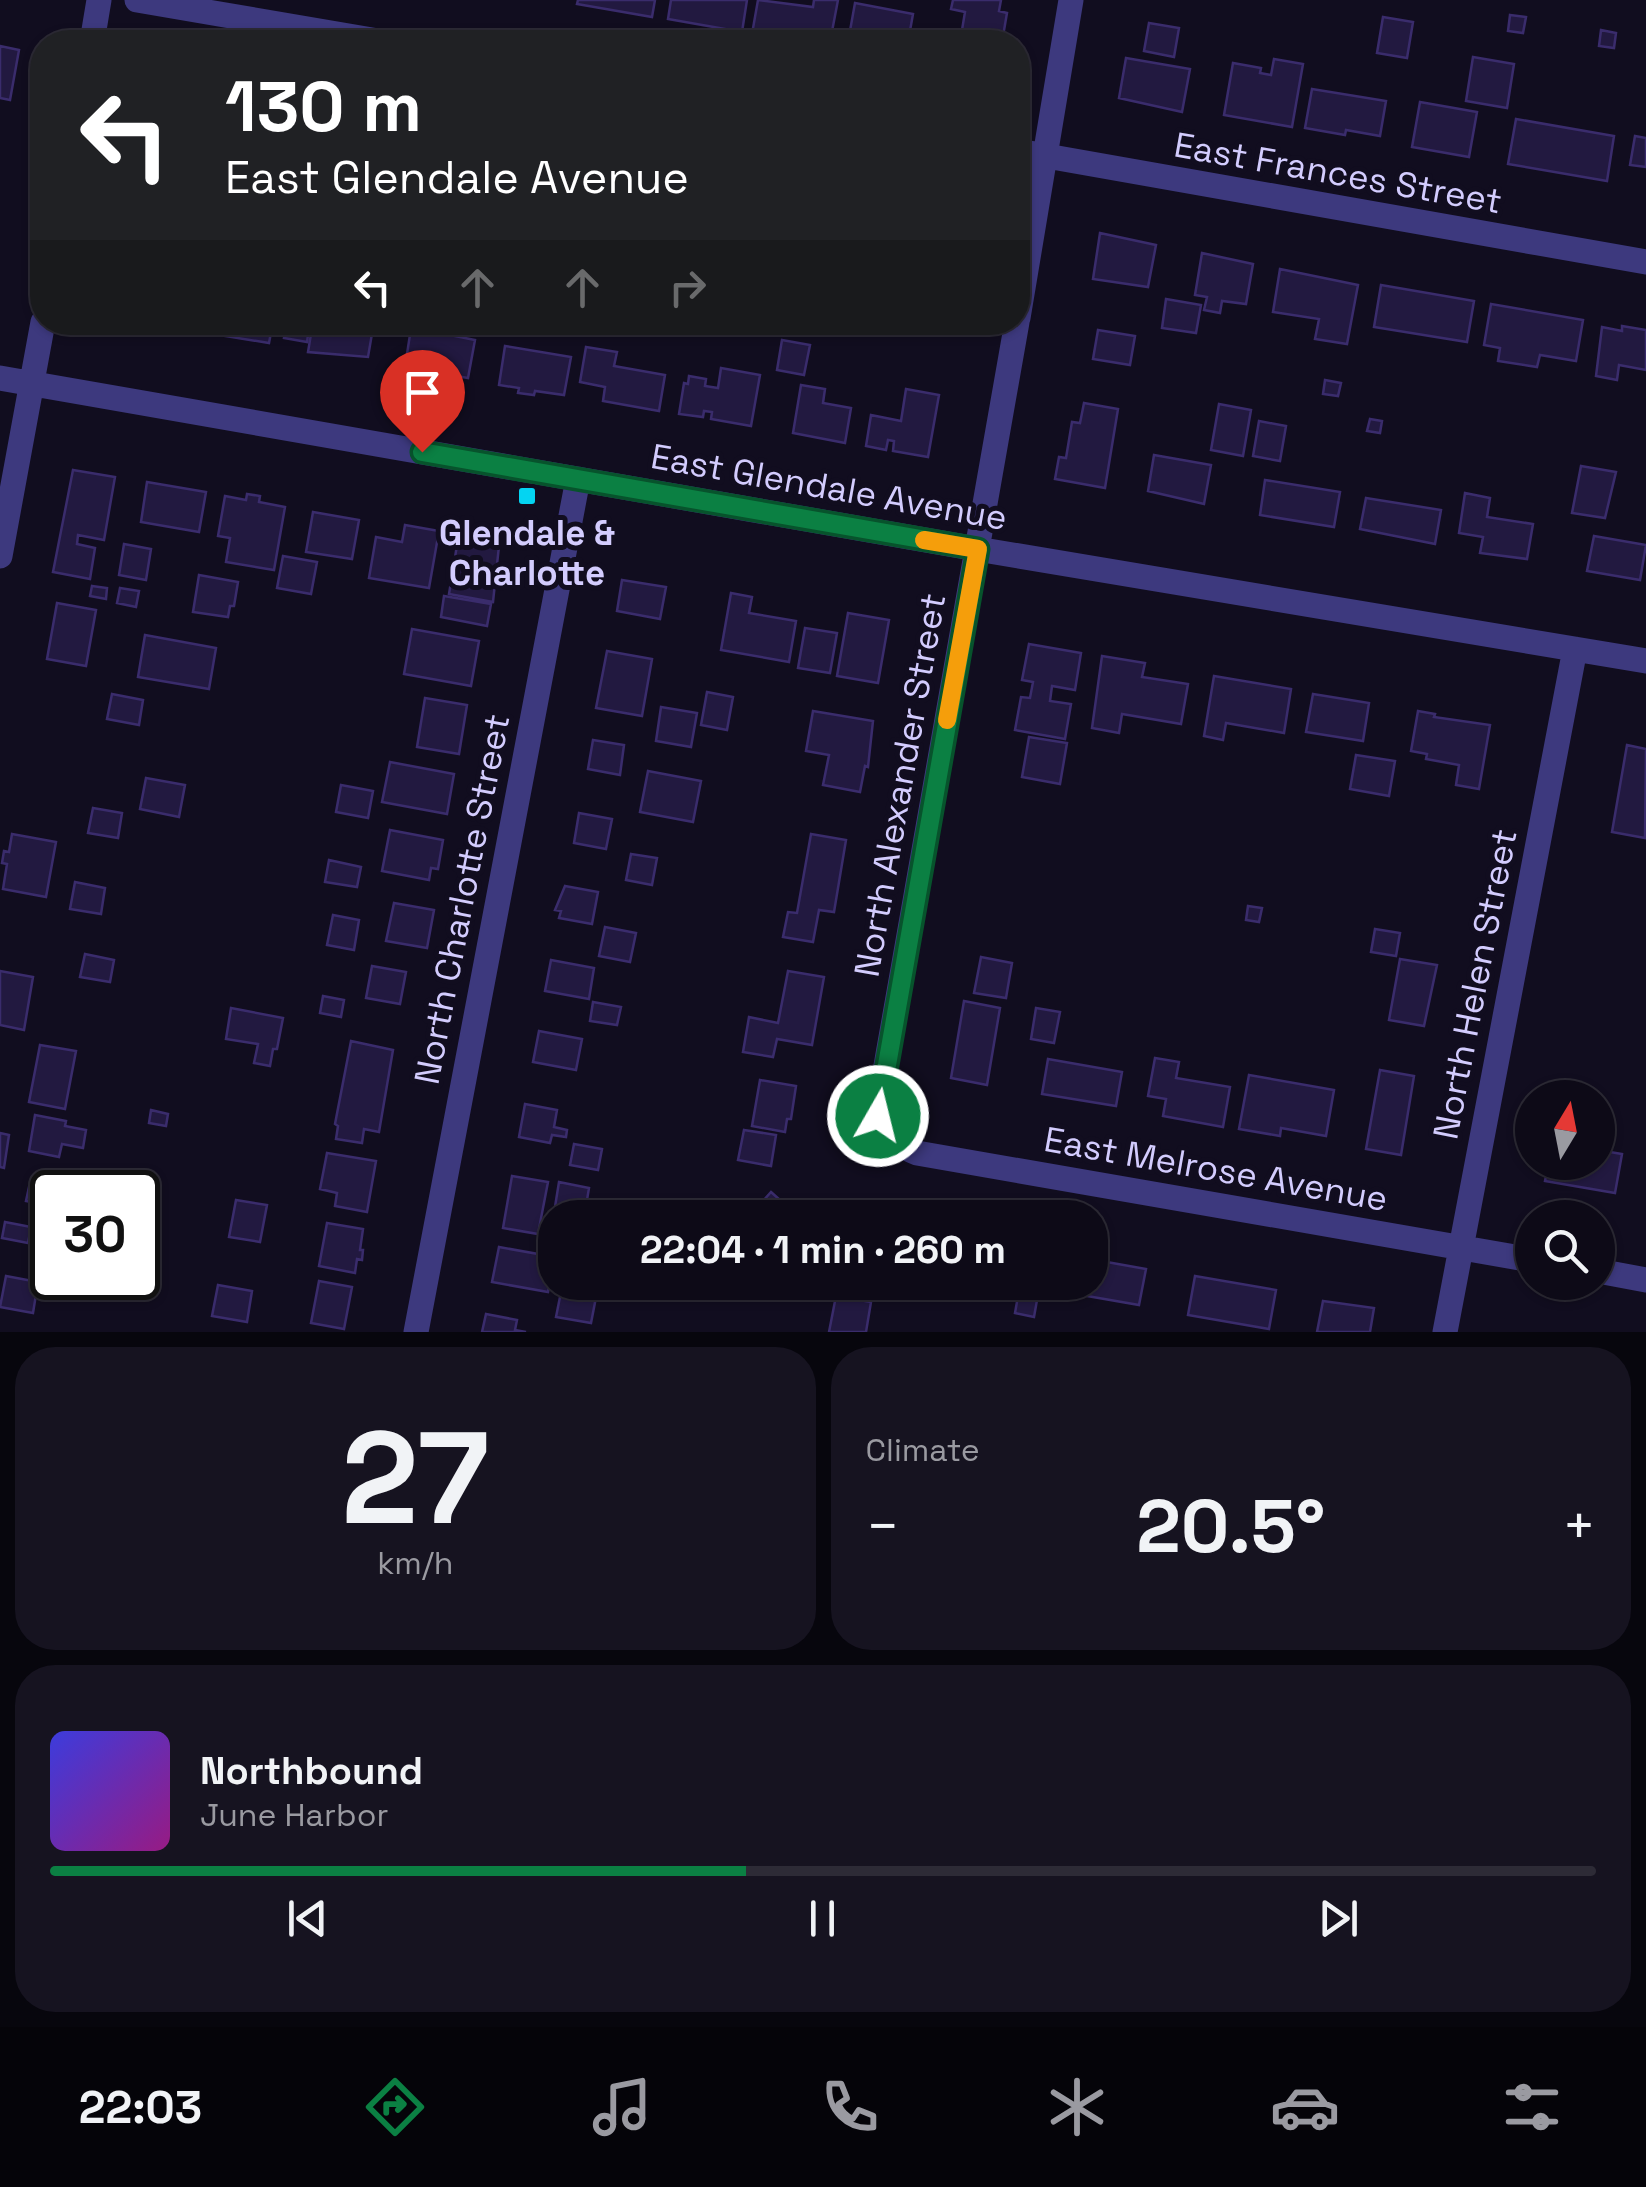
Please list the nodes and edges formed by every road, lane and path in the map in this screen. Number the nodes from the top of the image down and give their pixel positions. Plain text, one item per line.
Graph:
1 (99, 0) edge
2 (137, 0) edge
3 (1071, 0) edge
4 (94, 30) edge
5 (313, 30) edge
6 (1030, 153) edge
7 (1046, 156) junction
8 (1030, 246) edge
9 (1646, 262) edge
10 (41, 335) edge
11 (1014, 335) edge
12 (0, 378) edge
13 (32, 384) junction
14 (578, 479) junction
15 (978, 549) junction
16 (0, 556) edge
17 (1575, 649) junction
18 (1646, 661) edge
19 (890, 1139) joint
20 (1462, 1247) junction
21 (1515, 1257) edge
22 (1615, 1275) edge
23 (1646, 1280) edge
24 (416, 1332) edge
25 (1446, 1332) edge

1 - 4 street
2 - 5 street
3 - 7 street, North Alexander Street
6 - 7 street, East Frances Street
7 - 8 street, North Alexander Street
7 - 9 street, East Frances Street
10 - 13 street
11 - 15 street, North Alexander Street
12 - 13 street, East Glendale Avenue
13 - 14 street, East Glendale Avenue
13 - 16 street
14 - 15 street, East Glendale Avenue
14 - 24 street, North Charlotte Street
15 - 17 street, East Glendale Avenue
15 - 19 street, North Alexander Street
17 - 18 street, East Glendale Avenue
17 - 20 street, North Helen Street
19 - 20 street, East Melrose Avenue
20 - 21 street, East Melrose Avenue
20 - 25 street, North Helen Street
22 - 23 street

